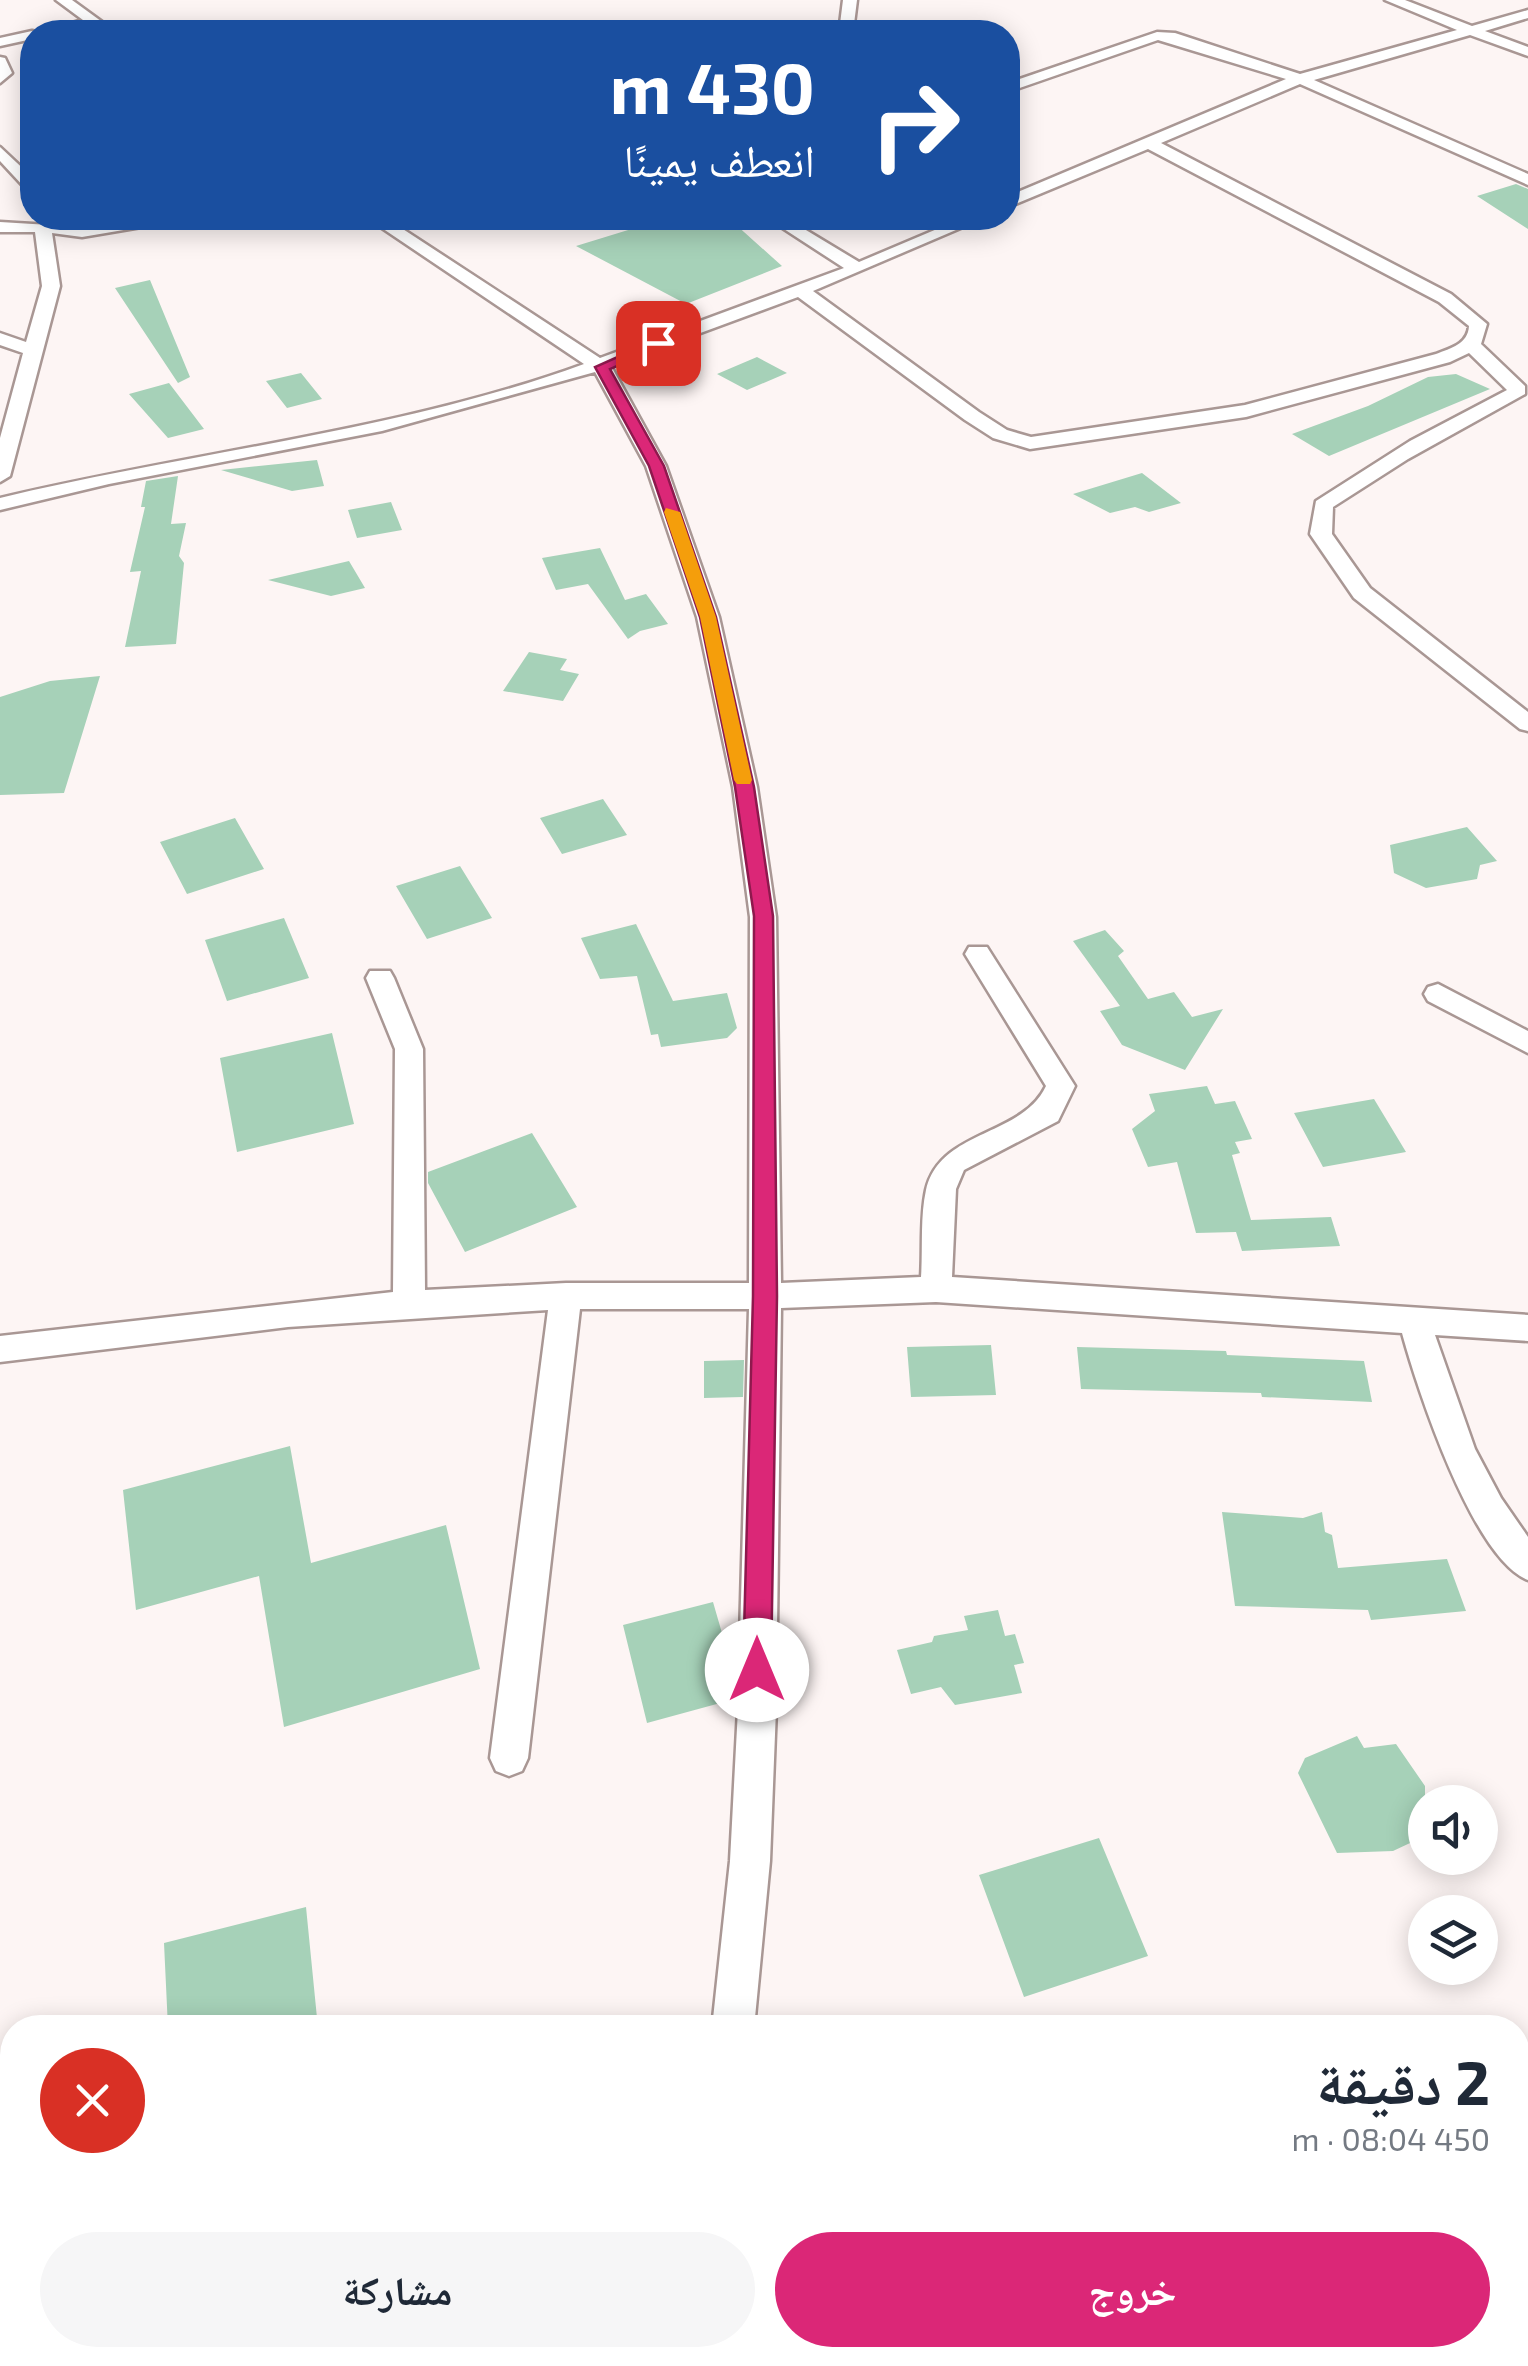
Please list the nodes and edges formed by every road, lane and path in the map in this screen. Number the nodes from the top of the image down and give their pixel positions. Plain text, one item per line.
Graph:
1 (63, 0) edge
2 (1392, 0) edge
3 (1528, 14) edge
4 (93, 20) edge
5 (1468, 29) junction
6 (1528, 52) edge
7 (0, 62) edge
8 (0, 78) edge
9 (1300, 80) junction
10 (1020, 84) edge
11 (1147, 142) junction
12 (0, 152) edge
13 (20, 173) edge
14 (1528, 180) edge
15 (1020, 197) edge
16 (31, 230) edge
17 (43, 230) edge
18 (66, 230) edge
19 (94, 230) edge
20 (393, 230) edge
21 (795, 230) edge
22 (948, 230) edge
23 (0, 238) edge
24 (858, 269) junction
25 (800, 290) junction
26 (0, 339) edge
27 (1471, 345) junction
28 (32, 350) junction
29 (602, 367) junction
30 (0, 476) edge
31 (0, 504) edge
32 (1528, 724) edge
33 (978, 954) dead end
34 (380, 978) dead end
35 (1438, 994) dead end
36 (1528, 1043) edge
37 (936, 1289) junction
38 (566, 1296) junction
39 (765, 1296) junction
40 (409, 1304) junction
41 (1415, 1322) junction
42 (1528, 1328) edge
43 (0, 1349) edge
44 (1528, 1564) edge
45 (509, 1758) dead end
46 (734, 2015) edge

1 - 4 street
2 - 5 street
3 - 5 street
5 - 6 street
5 - 9 street
7 - 8 street
9 - 10 street
9 - 11 street
9 - 14 street
11 - 15 street
11 - 27 street
12 - 13 street
16 - 23 street
17 - 28 street
18 - 19 street
20 - 29 street
21 - 24 street
22 - 24 street
24 - 25 street
25 - 27 street
25 - 29 street
26 - 28 street
27 - 32 street
28 - 30 street
29 - 31 street
29 - 39 street
33 - 37 street
34 - 40 street
35 - 36 street
37 - 39 street
37 - 41 street
38 - 39 street
38 - 40 street
38 - 45 street
39 - 46 street
40 - 43 street
41 - 42 street
41 - 44 street

